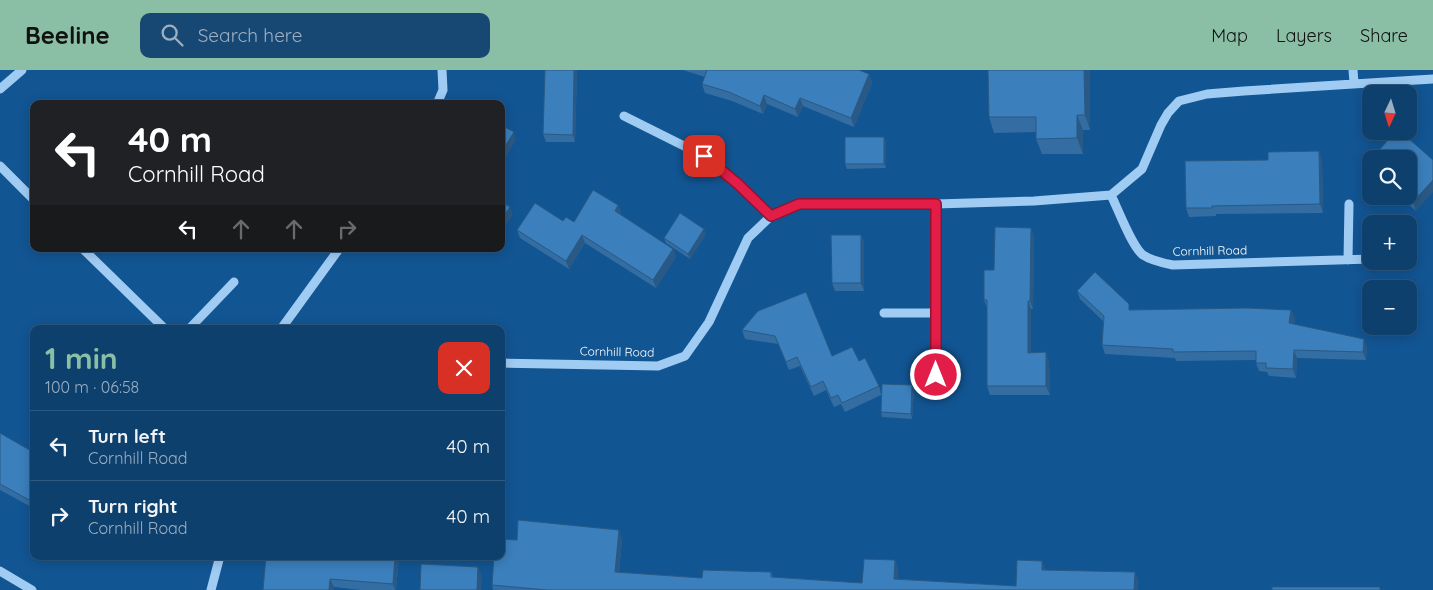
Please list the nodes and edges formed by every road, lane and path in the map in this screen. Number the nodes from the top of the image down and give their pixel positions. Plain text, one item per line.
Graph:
1 (22, 70) edge
2 (442, 70) edge
3 (1353, 70) edge
4 (1433, 79) edge
5 (1354, 83) junction
6 (0, 89) edge
7 (439, 100) edge
8 (624, 116) dead end
9 (0, 166) edge
10 (1112, 195) junction
11 (30, 196) edge
12 (936, 204) junction
13 (1349, 204) dead end
14 (771, 216) junction
15 (86, 252) edge
16 (337, 252) edge
17 (1362, 259) edge
18 (1348, 260) junction
19 (234, 282) dead end
20 (884, 313) dead end
21 (936, 313) junction
22 (161, 325) edge
23 (193, 325) edge
24 (284, 325) edge
25 (505, 363) edge
26 (936, 375) dead end
27 (219, 560) edge
28 (0, 571) edge
29 (32, 590) edge
30 (212, 590) edge

1 - 6 street
2 - 7 street
3 - 5 street
4 - 5 street
5 - 10 street
8 - 14 street
9 - 11 street
10 - 12 street, Cornhill Road
10 - 18 street, Cornhill Road
12 - 14 street, Cornhill Road
12 - 21 street
13 - 18 street
14 - 25 street, Cornhill Road
15 - 22 street
16 - 24 street
17 - 18 street, Cornhill Road
19 - 23 street
20 - 21 street
21 - 26 street
27 - 30 street
28 - 29 street

